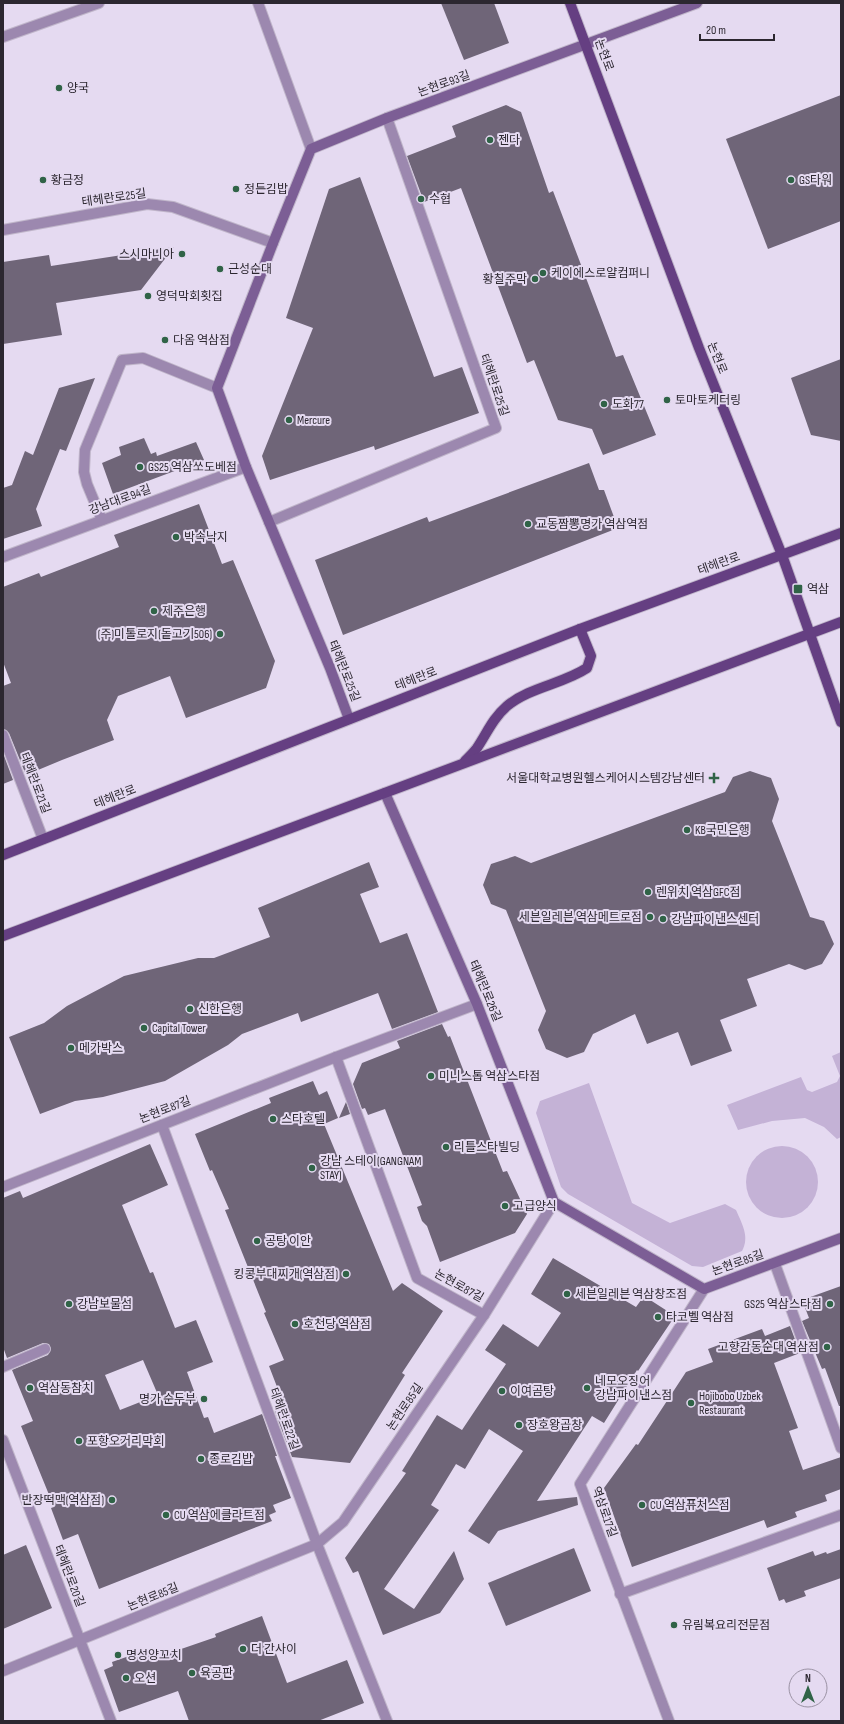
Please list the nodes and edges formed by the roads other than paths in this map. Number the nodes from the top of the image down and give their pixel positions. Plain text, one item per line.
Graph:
1 (99, 3) edge
2 (258, 3) edge
3 (570, 3) edge
4 (697, 3) edge
5 (3, 37) edge
6 (586, 45) junction
7 (387, 118) junction
8 (311, 149) junction
9 (3, 230) edge
10 (273, 243) junction
11 (217, 388) junction
12 (246, 466) junction
13 (102, 520) junction
14 (269, 522) junction
15 (841, 533) edge
16 (4, 555) edge
17 (782, 555) junction
18 (841, 622) edge
19 (580, 629) junction
20 (809, 634) junction
21 (349, 719) junction
22 (841, 722) edge
23 (3, 735) edge
24 (463, 763) junction
25 (386, 793) junction
26 (43, 840) junction
27 (3, 855) edge
28 (3, 936) edge
29 (477, 1004) junction
30 (336, 1057) junction
31 (162, 1125) junction
32 (3, 1187) edge
33 (554, 1202) junction
34 (841, 1238) edge
35 (775, 1264) junction
36 (704, 1289) junction
37 (484, 1315) junction
38 (45, 1350) dead end
39 (3, 1367) edge
40 (3, 1440) edge
41 (841, 1448) edge
42 (841, 1515) edge
43 (317, 1544) junction
44 (620, 1594) junction
45 (80, 1641) junction
46 (3, 1671) edge
47 (111, 1721) edge
48 (387, 1721) edge
49 (669, 1721) edge

1 - 5 street
2 - 8 street
3 - 6 main road, 논현로
4 - 6 street, 논현로93길
6 - 7 street, 논현로93길
6 - 17 main road, 논현로
7 - 8 street, 논현로93길
7 - 14 street, 테헤란로25길
8 - 10 street
9 - 10 street, 테헤란로25길
10 - 11 street
11 - 12 street, 테헤란로25길
11 - 13 street
12 - 13 street, 강남대로94길
12 - 14 street, 테헤란로25길
13 - 16 street, 강남대로94길
14 - 21 street, 테헤란로25길
15 - 17 main road, 테헤란로
17 - 19 main road, 테헤란로
17 - 20 main road, 논현로
18 - 20 main road
19 - 21 main road, 테헤란로
19 - 24 main road
20 - 22 main road, 논현로
20 - 24 main road
21 - 26 main road, 테헤란로
23 - 26 street, 테헤란로21길
24 - 25 main road
25 - 28 main road
25 - 29 street, 테헤란로26길
26 - 27 main road, 테헤란로
29 - 30 street, 논현로87길
29 - 33 street, 테헤란로26길
30 - 31 street, 논현로87길
30 - 37 street, 논현로87길
31 - 32 street, 논현로87길
31 - 43 street, 테헤란로22길
33 - 36 street, 논현로85길
33 - 37 street, 논현로85길
34 - 35 street, 논현로85길
35 - 36 street, 논현로85길
35 - 41 street, 논현로85길
36 - 44 street, 역삼로17길
37 - 43 street, 논현로85길
38 - 39 street
40 - 45 street, 테헤란로20길
42 - 44 street
43 - 45 street, 논현로85길
43 - 48 street, 테헤란로22길
44 - 49 street, 역삼로17길
45 - 46 street, 논현로85길
45 - 47 street, 테헤란로20길

